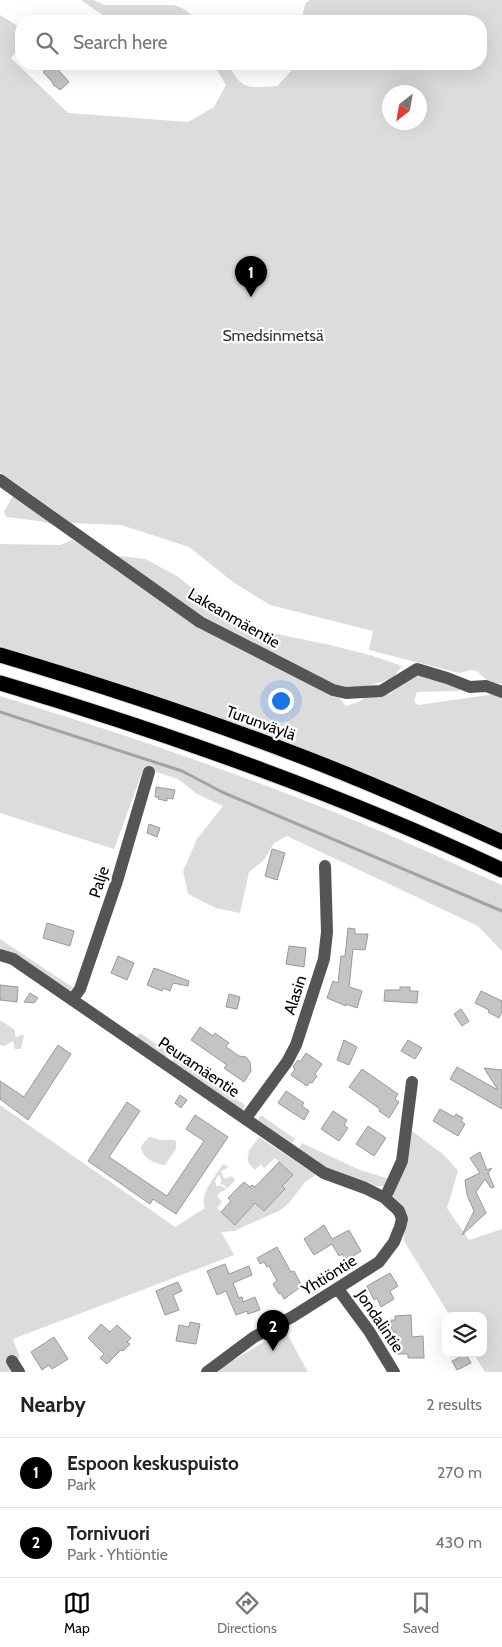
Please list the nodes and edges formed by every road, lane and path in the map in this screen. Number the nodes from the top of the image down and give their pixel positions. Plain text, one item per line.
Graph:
1 (0, 480) edge
2 (0, 655) edge
3 (0, 683) edge
4 (502, 692) edge
5 (149, 772) dead end
6 (502, 842) edge
7 (325, 866) dead end
8 (502, 870) edge
9 (0, 955) edge
10 (72, 1000) junction
11 (412, 1082) dead end
12 (246, 1118) junction
13 (385, 1198) junction
14 (338, 1289) junction
15 (206, 1372) edge
16 (394, 1372) edge

1 - 4 street, Lakeanmäentie
2 - 6 highway, Turunväylä
3 - 8 highway
5 - 10 street, Palje
7 - 12 street, Alasin
9 - 10 street, Peuramäentie
10 - 12 street, Peuramäentie
11 - 13 street
12 - 13 street, Peuramäentie
13 - 14 street, Yhtiöntie
14 - 15 street, Yhtiöntie
14 - 16 street, Jondalintie

